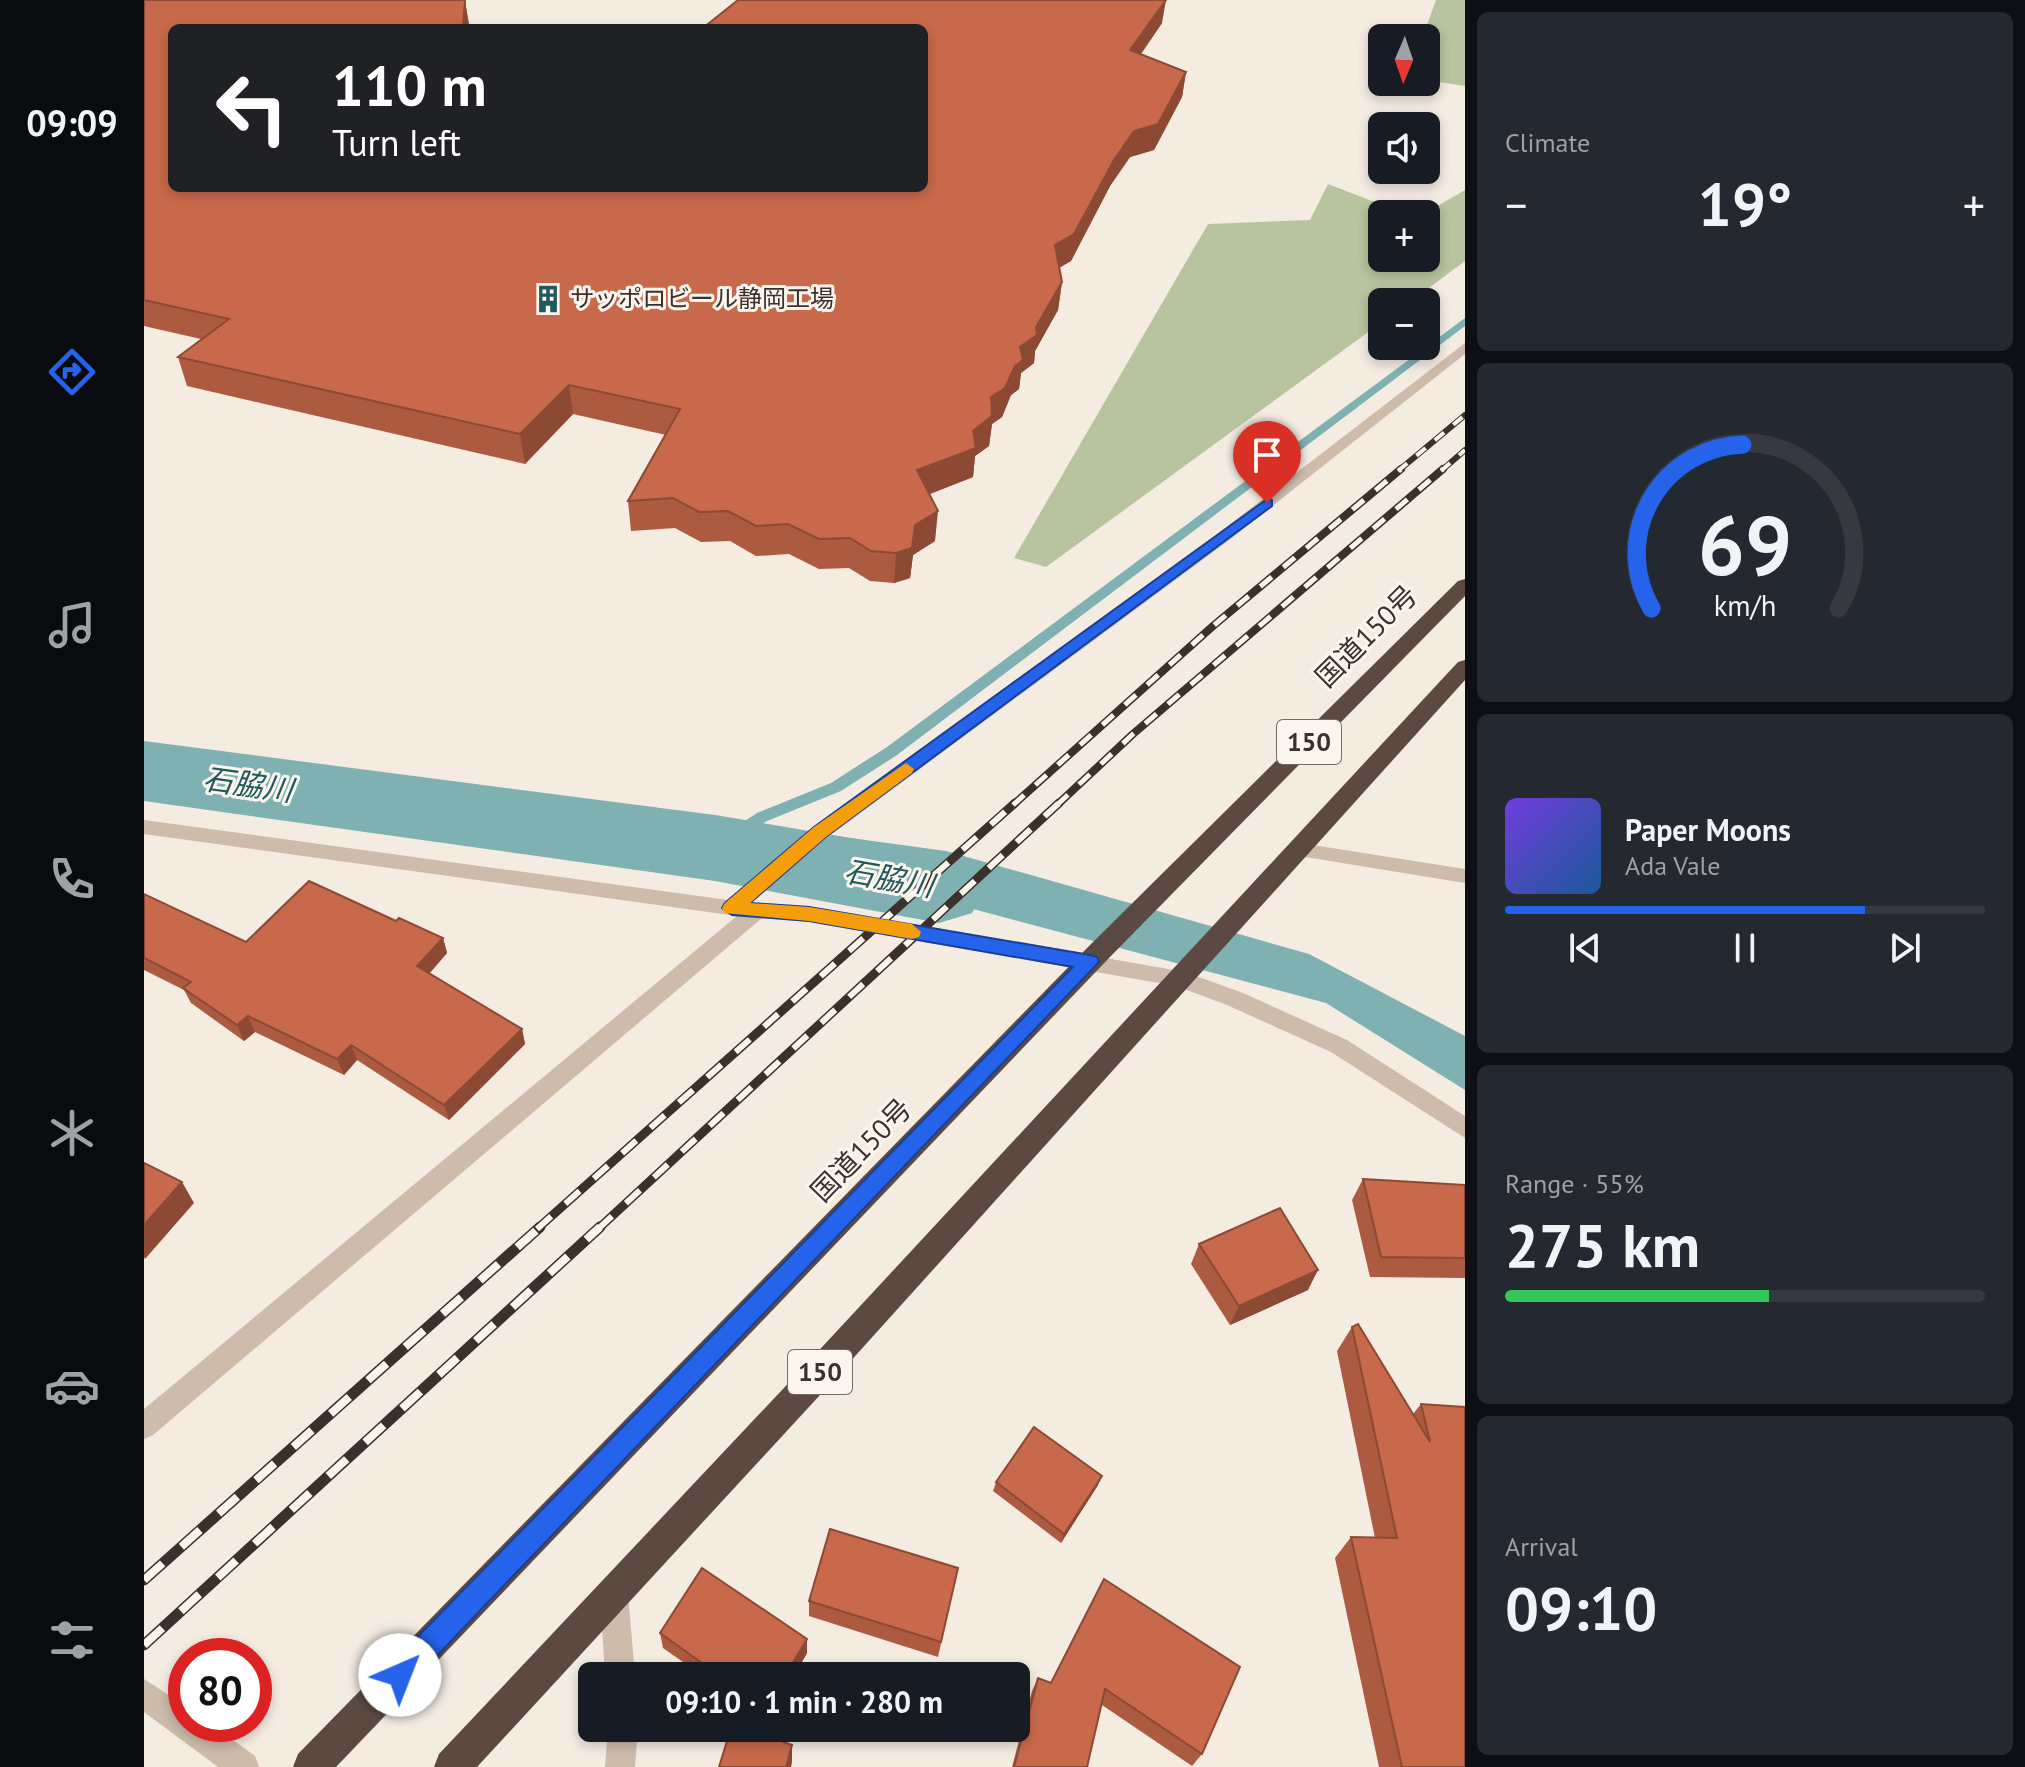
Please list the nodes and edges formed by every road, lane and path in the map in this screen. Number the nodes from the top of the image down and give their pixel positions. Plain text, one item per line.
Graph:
1 (1465, 347) edge
2 (1465, 585) edge
3 (1465, 667) edge
4 (144, 827) edge
5 (1300, 850) junction
6 (1465, 876) edge
7 (732, 908) junction
8 (758, 910) junction
9 (1095, 957) junction
10 (1181, 975) junction
11 (1465, 1128) edge
12 (144, 1426) edge
13 (614, 1593) junction
14 (619, 1662) edge
15 (144, 1694) edge
16 (622, 1742) edge
17 (244, 1767) edge
18 (311, 1767) edge
19 (452, 1767) edge
20 (620, 1767) edge

1 - 7 street
2 - 9 highway, 国道150号 / 150
3 - 5 highway, 150
4 - 7 street
5 - 6 street
5 - 10 highway, 150
7 - 8 street
8 - 9 street
8 - 12 street
9 - 10 street
9 - 18 highway, 国道150号 / 150
10 - 11 street
10 - 13 highway, 150
13 - 14 street
13 - 19 highway, 150
15 - 17 street
16 - 20 street

